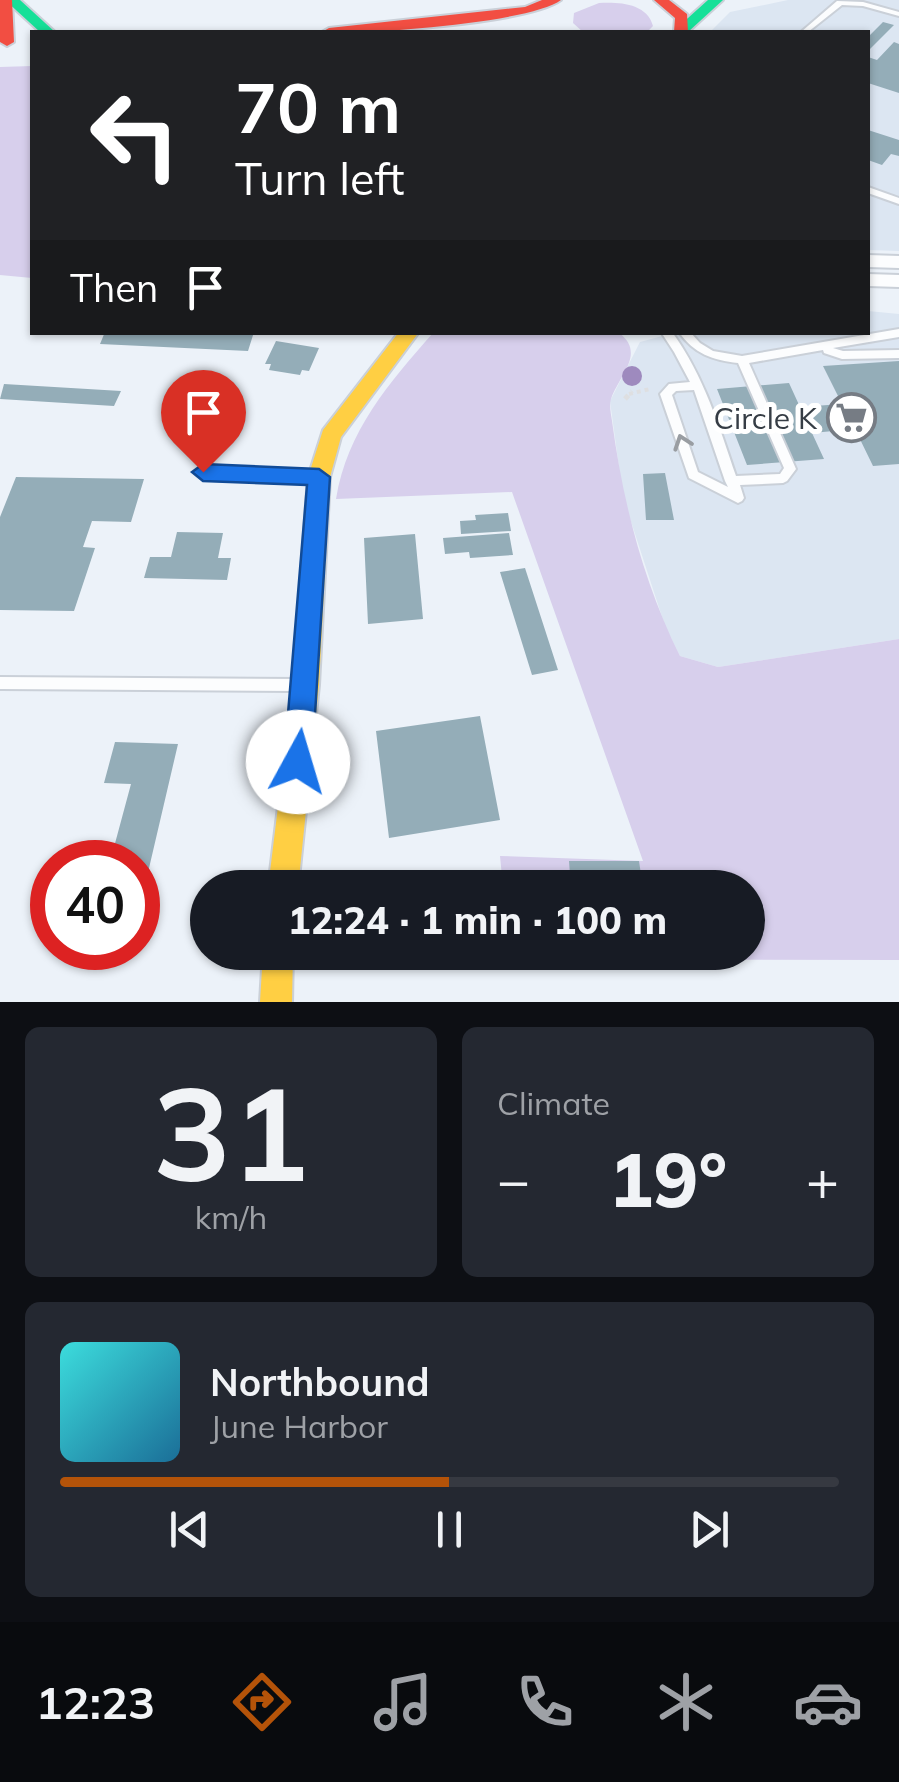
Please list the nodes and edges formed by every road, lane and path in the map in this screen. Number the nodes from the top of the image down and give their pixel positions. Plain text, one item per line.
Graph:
1 (8, 0) edge
2 (661, 0) edge
3 (716, 0) edge
4 (550, 3) edge
5 (899, 14) edge
6 (46, 30) edge
7 (349, 30) edge
8 (547, 30) edge
9 (682, 30) edge
10 (683, 30) edge
11 (806, 30) edge
12 (4, 42) edge
13 (30, 42) edge
14 (870, 191) edge
15 (899, 201) edge
16 (870, 261) edge
17 (899, 262) edge
18 (870, 280) edge
19 (899, 281) edge
20 (899, 333) edge
21 (408, 335) edge
22 (668, 335) edge
23 (686, 335) edge
24 (824, 348) junction
25 (899, 354) edge
26 (742, 360) junction
27 (696, 386) junction
28 (668, 389) junction
29 (625, 399) dead end
30 (203, 472) dead end
31 (319, 477) junction
32 (732, 481) junction
33 (0, 683) edge
34 (306, 685) junction
35 (285, 870) edge
36 (277, 970) edge
37 (276, 1002) edge

1 - 6 street
1 - 12 street
2 - 9 street
3 - 10 street
4 - 7 street
4 - 8 street
5 - 11 lane
12 - 13 street
14 - 15 lane
16 - 17 street
18 - 19 street
20 - 24 lane
21 - 31 street
22 - 27 lane
23 - 26 lane
24 - 25 lane
24 - 26 lane
26 - 32 lane
27 - 28 lane
27 - 32 lane
28 - 29 path
32 -> 28 lane
30 - 31 lane
31 - 34 street
33 - 34 lane
34 - 35 street
36 - 37 street

